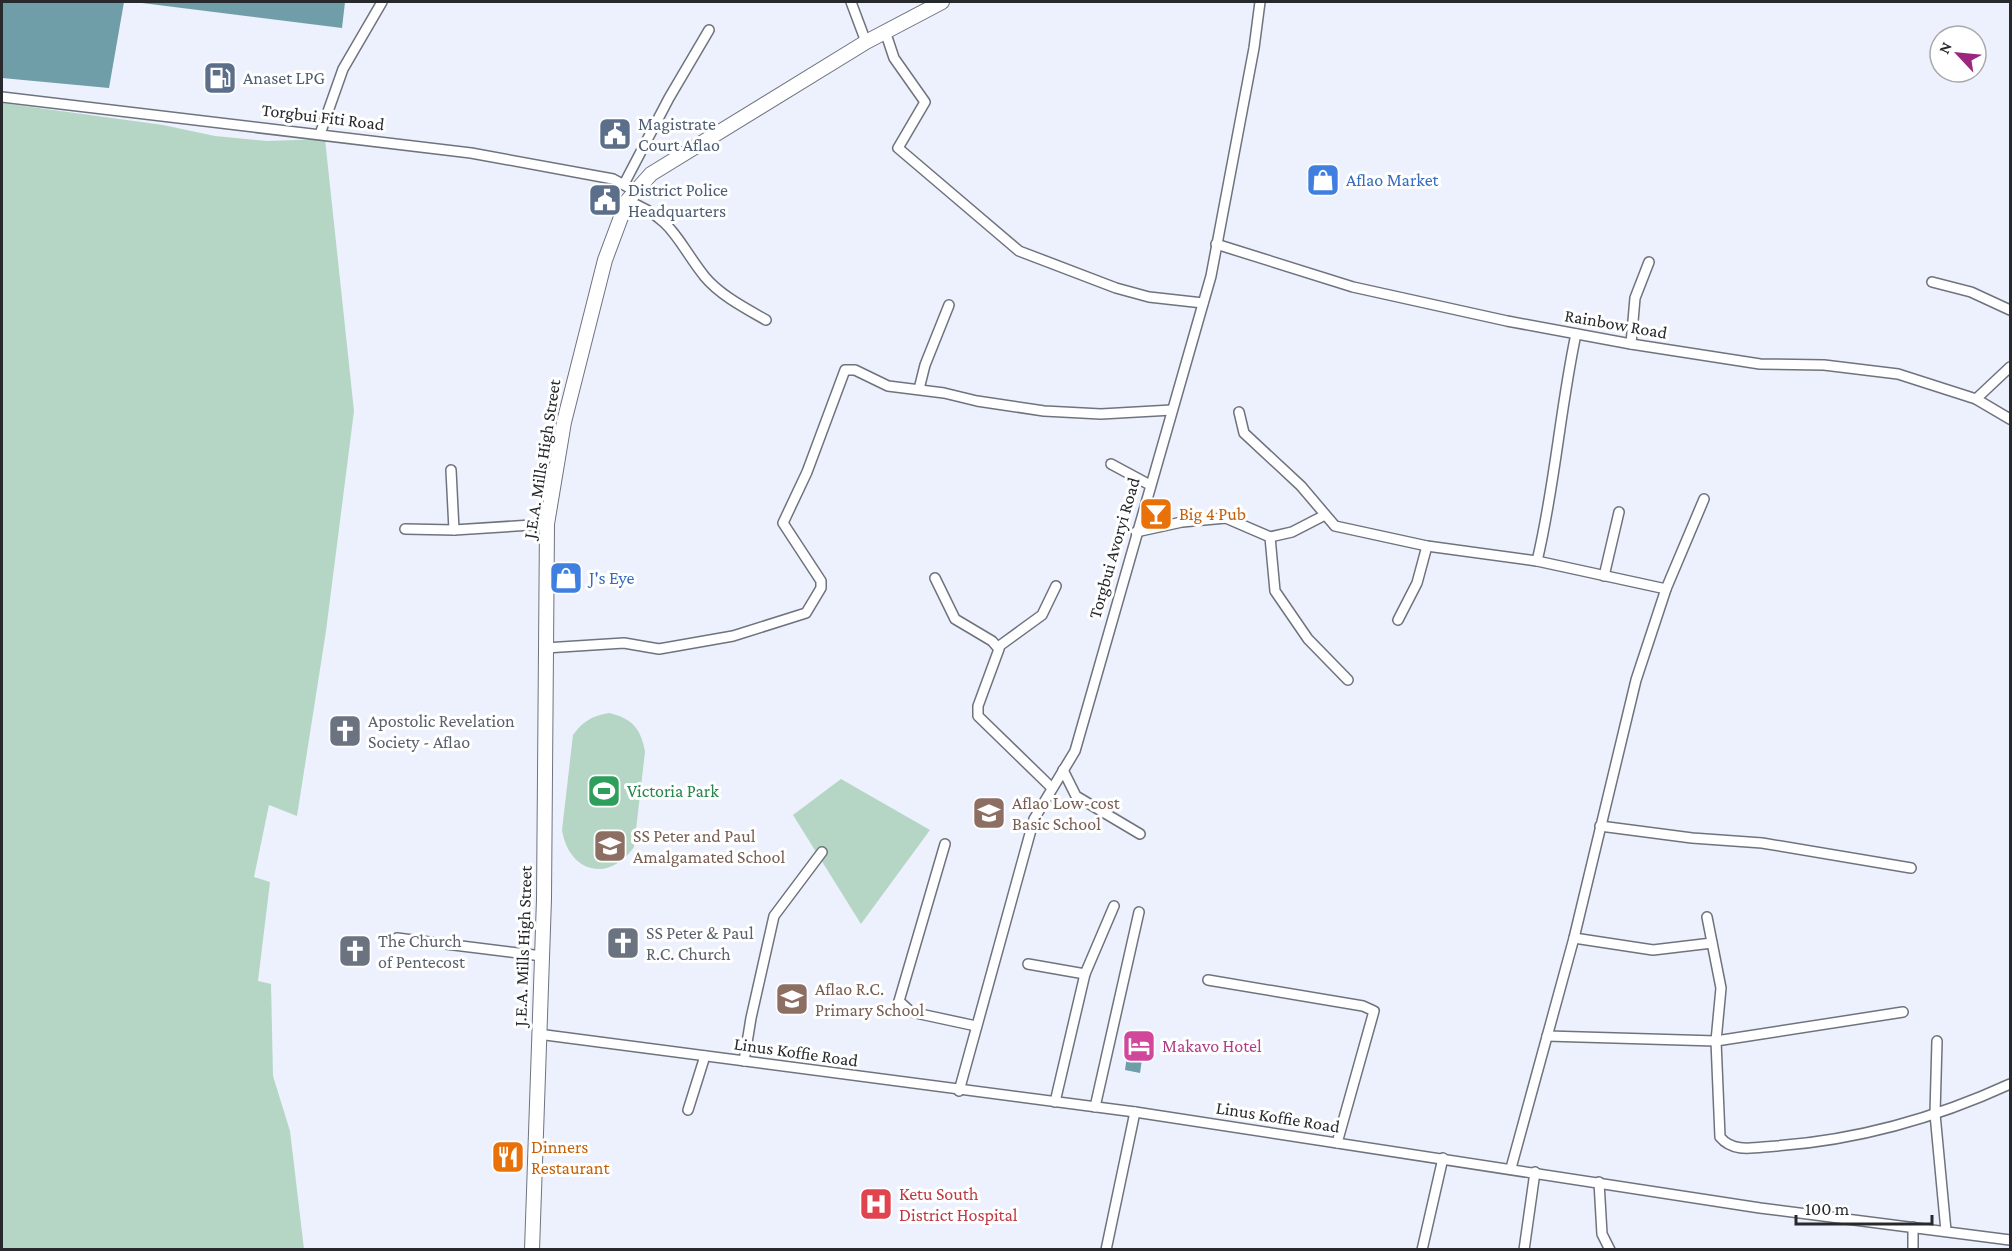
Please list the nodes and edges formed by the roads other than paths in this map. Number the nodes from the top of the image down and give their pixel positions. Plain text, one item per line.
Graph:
1 (382, 2) edge
2 (851, 2) edge
3 (942, 2) edge
4 (1260, 2) edge
5 (709, 30) dead end
6 (885, 31) junction
7 (866, 42) junction
8 (2, 97) edge
9 (320, 134) junction
10 (629, 192) junction
11 (1216, 244) junction
12 (1649, 262) dead end
13 (1932, 282) dead end
14 (1203, 303) junction
15 (949, 305) dead end
16 (2010, 310) edge
17 (766, 320) dead end
18 (1576, 334) junction
19 (1631, 344) junction
20 (2010, 367) edge
21 (920, 389) junction
22 (1976, 399) junction
23 (1172, 410) junction
24 (1239, 412) dead end
25 (2010, 419) edge
26 (1111, 464) dead end
27 (451, 470) dead end
28 (1150, 485) junction
29 (1704, 499) dead end
30 (1619, 512) dead end
31 (1325, 515) junction
32 (547, 524) junction
33 (405, 529) dead end
34 (454, 530) junction
35 (1136, 532) junction
36 (1270, 537) junction
37 (1427, 546) junction
38 (1537, 561) junction
39 (1604, 576) junction
40 (935, 578) dead end
41 (1056, 586) dead end
42 (1666, 589) junction
43 (1398, 620) dead end
44 (998, 647) junction
45 (545, 648) junction
46 (1348, 680) dead end
47 (1063, 770) junction
48 (1052, 788) junction
49 (1600, 826) junction
50 (1140, 834) dead end
51 (945, 844) dead end
52 (822, 852) dead end
53 (1911, 868) dead end
54 (1114, 906) dead end
55 (1138, 912) dead end
56 (1707, 917) dead end
57 (398, 938) dead end
58 (1574, 938) junction
59 (1712, 943) junction
60 (542, 956) junction
61 (1028, 964) dead end
62 (1085, 974) junction
63 (1208, 980) dead end
64 (1903, 1012) dead end
65 (976, 1026) junction
66 (538, 1034) junction
67 (1547, 1036) junction
68 (1716, 1041) junction
69 (1937, 1041) dead end
70 (705, 1056) junction
71 (744, 1061) junction
72 (2010, 1084) edge
73 (959, 1091) junction
74 (1055, 1102) junction
75 (1095, 1107) junction
76 (688, 1110) dead end
77 (1135, 1112) junction
78 (1935, 1114) junction
79 (1337, 1143) junction
80 (1443, 1158) junction
81 (1511, 1168) junction
82 (1535, 1172) junction
83 (1599, 1182) junction
84 (1913, 1227) junction
85 (1946, 1231) junction
86 (2010, 1239) edge
87 (532, 1250) edge
88 (1106, 1250) edge
89 (1422, 1250) edge
90 (1524, 1250) edge
91 (1611, 1250) edge
92 (1912, 1250) edge

1 - 9 street
2 - 7 street
3 - 6 highway, J.E.A. Mills High Street
4 - 11 street, Torgbui Avoryi Road
5 - 10 street
6 - 7 highway, J.E.A. Mills High Street
6 - 14 street
7 - 10 highway, J.E.A. Mills High Street
8 - 9 street, Torgbui Fiti Road
9 - 10 street, Torgbui Fiti Road
10 - 17 street, Torgbui Fiti Road
10 - 32 highway, J.E.A. Mills High Street
11 - 14 street, Torgbui Avoryi Road
11 - 18 street, Rainbow Road
12 - 19 street
13 - 16 street
14 - 23 street, Torgbui Avoryi Road
15 - 21 street
18 - 19 street, Rainbow Road
18 - 38 street
19 - 22 street, Rainbow Road
20 - 22 street
21 - 23 street
21 - 45 street
22 - 25 street, Rainbow Road
23 - 28 street, Torgbui Avoryi Road
24 - 31 street
26 - 28 street
27 - 34 street
28 - 35 street, Torgbui Avoryi Road
29 - 42 street
30 - 39 street
31 - 36 street
31 - 37 street
32 - 34 street
32 - 45 highway, J.E.A. Mills High Street
33 - 34 street
35 - 36 street
35 - 47 street, Torgbui Avoryi Road
36 - 46 street
37 - 38 street
37 - 43 street
38 - 39 street
39 - 42 street
40 - 44 street
41 - 44 street
42 - 49 street
44 - 48 street
45 - 60 highway, J.E.A. Mills High Street
47 - 48 street, Torgbui Avoryi Road
47 - 50 street
48 - 65 street, Torgbui Avoryi Road
49 - 53 street
49 - 58 street
51 - 65 street
52 - 71 street
54 - 62 street
55 - 75 street
56 - 59 street
57 - 60 street
58 - 59 street
58 - 67 street
59 - 68 street
60 - 66 highway, J.E.A. Mills High Street
61 - 62 street
62 - 74 street
63 - 79 street
64 - 68 street
65 - 73 street, Torgbui Avoryi Road
66 - 70 street, Linus Koffie Road
66 - 87 highway, J.E.A. Mills High Street
67 - 68 street
67 - 81 street
68 - 78 street
69 - 78 street
70 - 71 street, Linus Koffie Road
70 - 76 street
71 - 73 street, Linus Koffie Road
72 - 78 street
73 - 74 street, Linus Koffie Road
74 - 75 street, Linus Koffie Road
75 - 77 street, Linus Koffie Road
77 - 79 street, Linus Koffie Road
77 - 88 street
78 - 85 street
79 - 80 street, Linus Koffie Road
80 - 81 street, Linus Koffie Road
80 - 89 street
81 - 82 street, Linus Koffie Road
82 - 83 street, Linus Koffie Road
82 - 90 street
83 - 84 street, Linus Koffie Road
83 - 91 street
84 - 85 street, Linus Koffie Road
84 - 92 street
85 - 86 street, Linus Koffie Road

